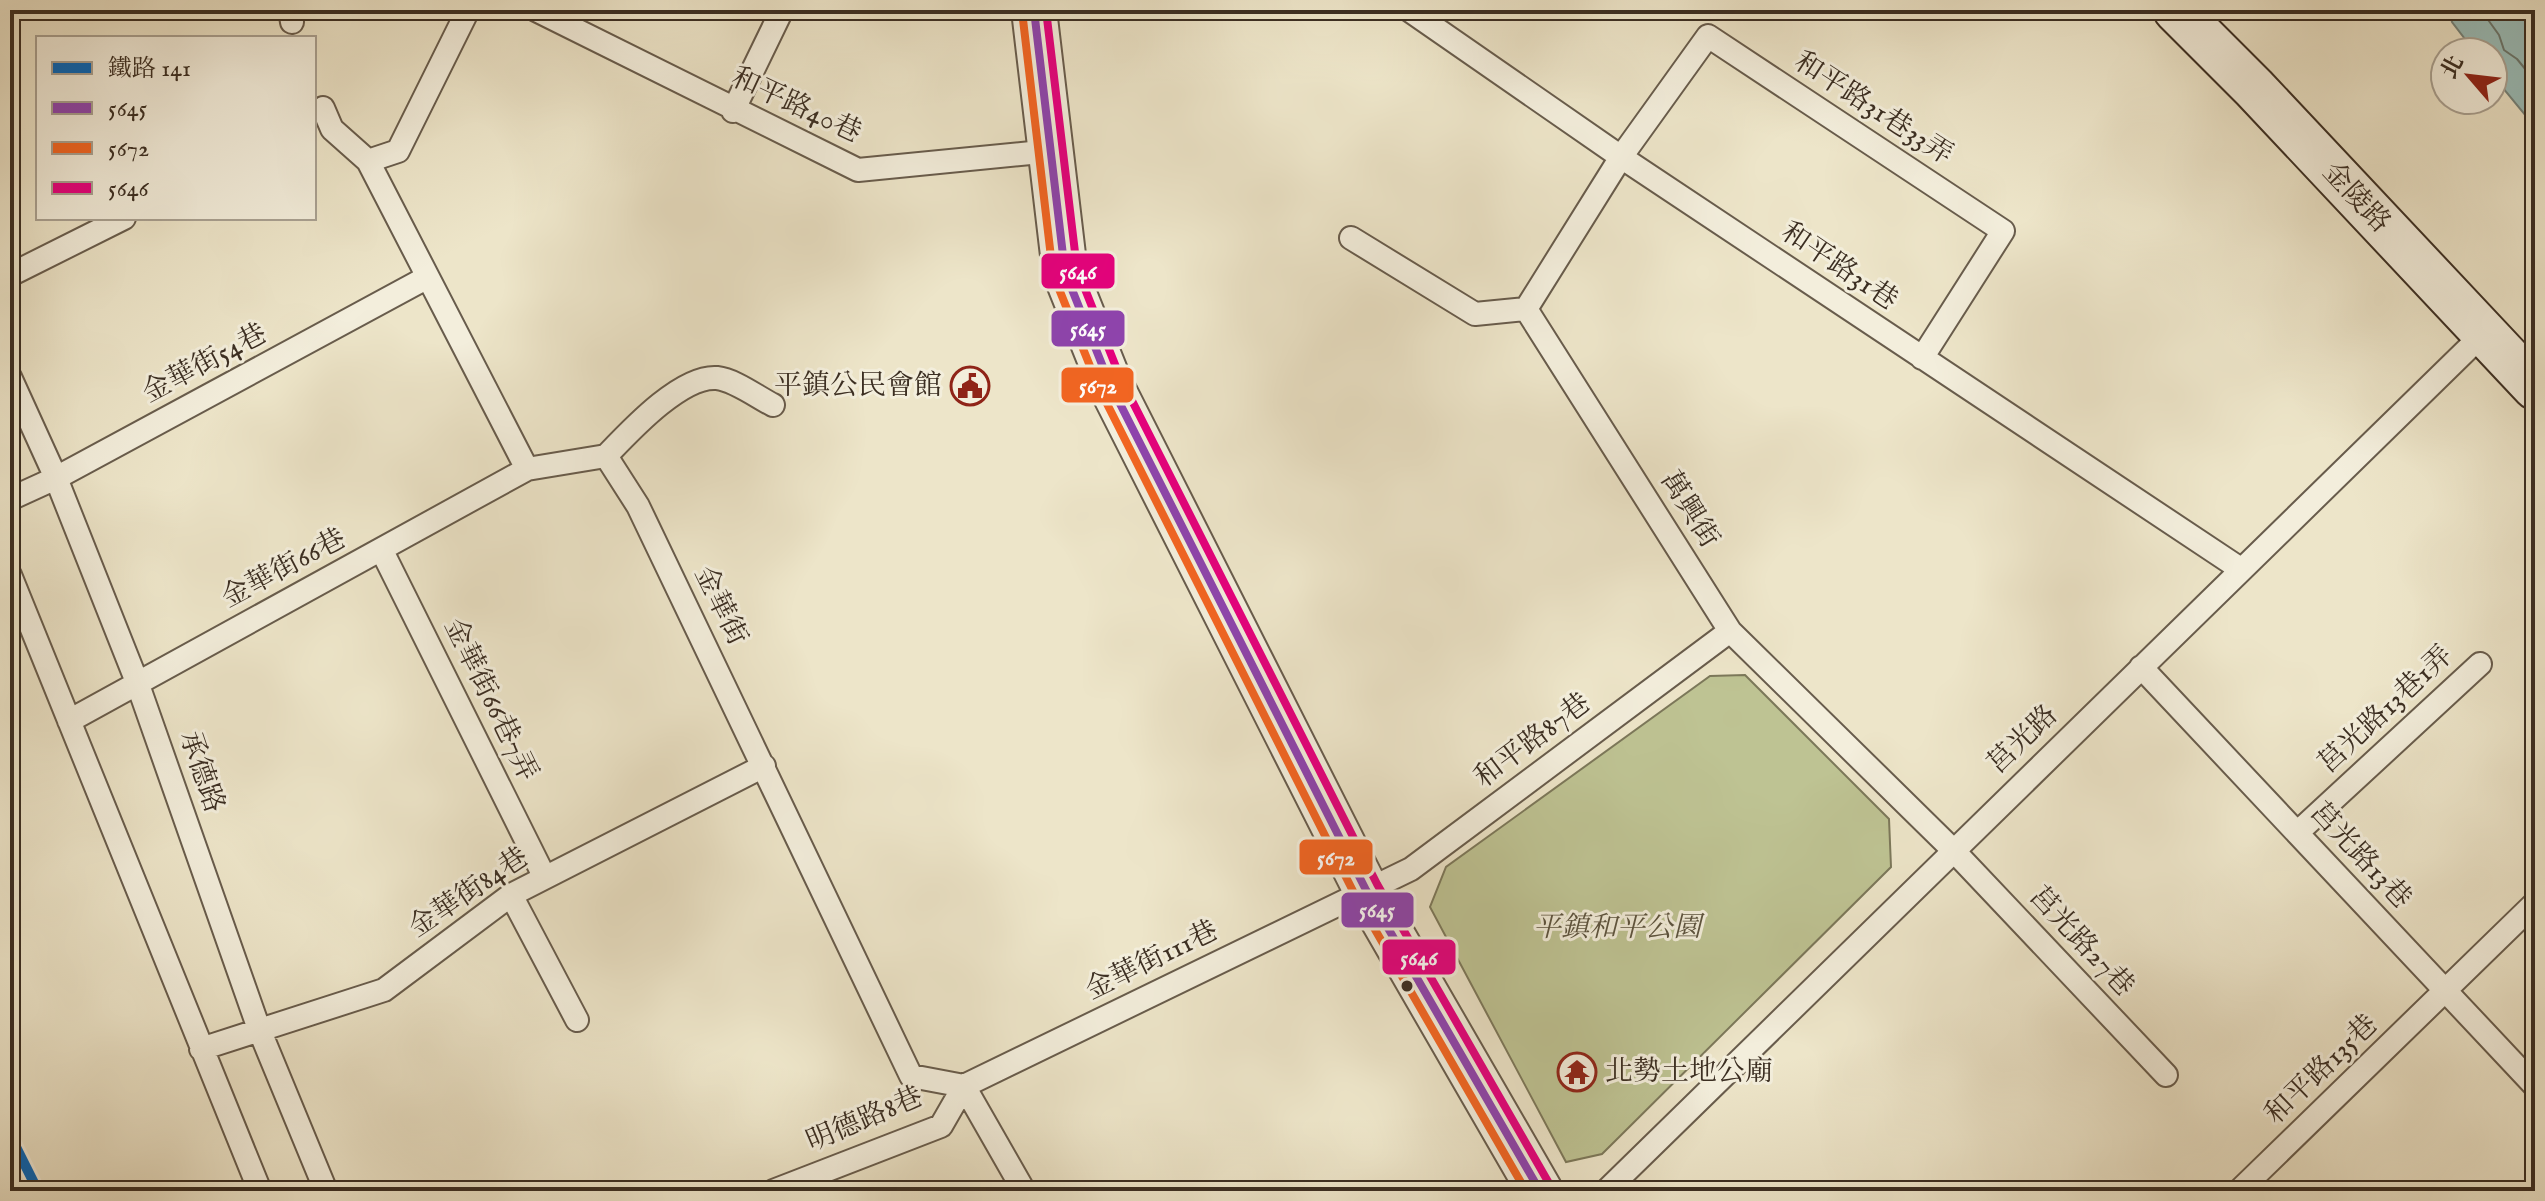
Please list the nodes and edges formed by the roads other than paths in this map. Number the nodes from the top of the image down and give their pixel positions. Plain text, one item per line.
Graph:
1 (468, 10) edge
2 (536, 10) edge
3 (782, 10) edge
4 (1034, 10) edge
5 (1409, 10) edge
6 (2176, 10) edge
7 (733, 111) junction
8 (323, 122) edge
9 (1051, 151) junction
10 (1621, 157) junction
11 (368, 161) junction
12 (120, 220) edge
13 (1351, 238) dead end
14 (10, 275) edge
15 (426, 278) junction
16 (1526, 309) junction
17 (2483, 334) junction
18 (1922, 358) junction
19 (10, 377) edge
20 (2535, 387) edge
21 (773, 405) dead end
22 (606, 456) junction
23 (527, 469) junction
24 (56, 478) junction
25 (10, 499) edge
26 (382, 551) junction
27 (2239, 568) junction
28 (10, 575) edge
29 (1730, 631) junction
30 (2480, 664) dead end
31 (2141, 667) junction
32 (137, 682) junction
33 (69, 721) junction
34 (764, 766) junction
35 (2297, 833) junction
36 (1953, 850) junction
37 (544, 876) junction
38 (1366, 890) junction
39 (511, 895) junction
40 (2535, 903) edge
41 (2447, 993) junction
42 (577, 1020) dead end
43 (259, 1029) junction
44 (201, 1049) junction
45 (2166, 1075) dead end
46 (964, 1086) junction
47 (2535, 1086) edge
48 (260, 1191) edge
49 (326, 1191) edge
50 (773, 1191) edge
51 (1024, 1191) edge
52 (1540, 1191) edge
53 (1606, 1191) edge
54 (2239, 1191) edge

1 - 11 lane
2 - 7 lane, 和平路40巷
3 - 7 lane
4 - 9 street
5 - 10 lane, 和平路31巷
6 - 17 street, 金陵路
7 - 9 lane, 和平路40巷
8 - 11 lane
9 - 38 street
10 - 16 lane
10 - 18 lane, 和平路31巷
10 - 18 lane, 和平路31巷33弄
11 - 15 lane
12 - 14 lane
13 - 16 lane
15 - 23 lane
15 - 24 lane, 金華街54巷
16 - 29 lane, 萬興街
17 - 20 street, 金陵路
17 - 27 lane, 莒光路
18 - 27 lane, 和平路31巷
19 - 24 lane, 承德路
21 - 22 lane
22 - 23 lane
22 - 34 lane, 金華街
23 - 26 lane, 金華街66巷
24 - 25 lane, 金華街54巷
24 - 32 lane, 承德路
26 - 32 lane, 金華街66巷
26 - 37 lane, 金華街66巷7弄
27 - 31 lane, 莒光路
28 - 33 lane
29 - 36 lane, 萬興街
29 - 38 lane, 和平路87巷
30 - 35 lane, 莒光路13巷1弄
31 - 35 lane, 莒光路13巷
31 - 36 lane, 莒光路
32 - 33 lane, 金華街66巷
32 - 43 lane, 承德路
33 - 44 lane
34 - 37 lane, 金華街84巷
34 - 46 lane, 金華街
35 - 41 lane, 莒光路13巷
36 - 45 lane, 莒光路27巷
36 - 53 lane, 莒光路
37 - 39 lane, 金華街84巷
38 - 46 lane, 金華街111巷
38 - 52 street
39 - 42 lane
39 - 43 lane, 金華街84巷
40 - 41 lane, 和平路135巷
41 - 47 lane, 莒光路13巷
41 - 54 lane, 和平路135巷
43 - 44 lane, 金華街84巷
43 - 49 lane, 承德路
44 - 48 lane
46 - 50 lane, 明德路8巷
46 - 51 lane

